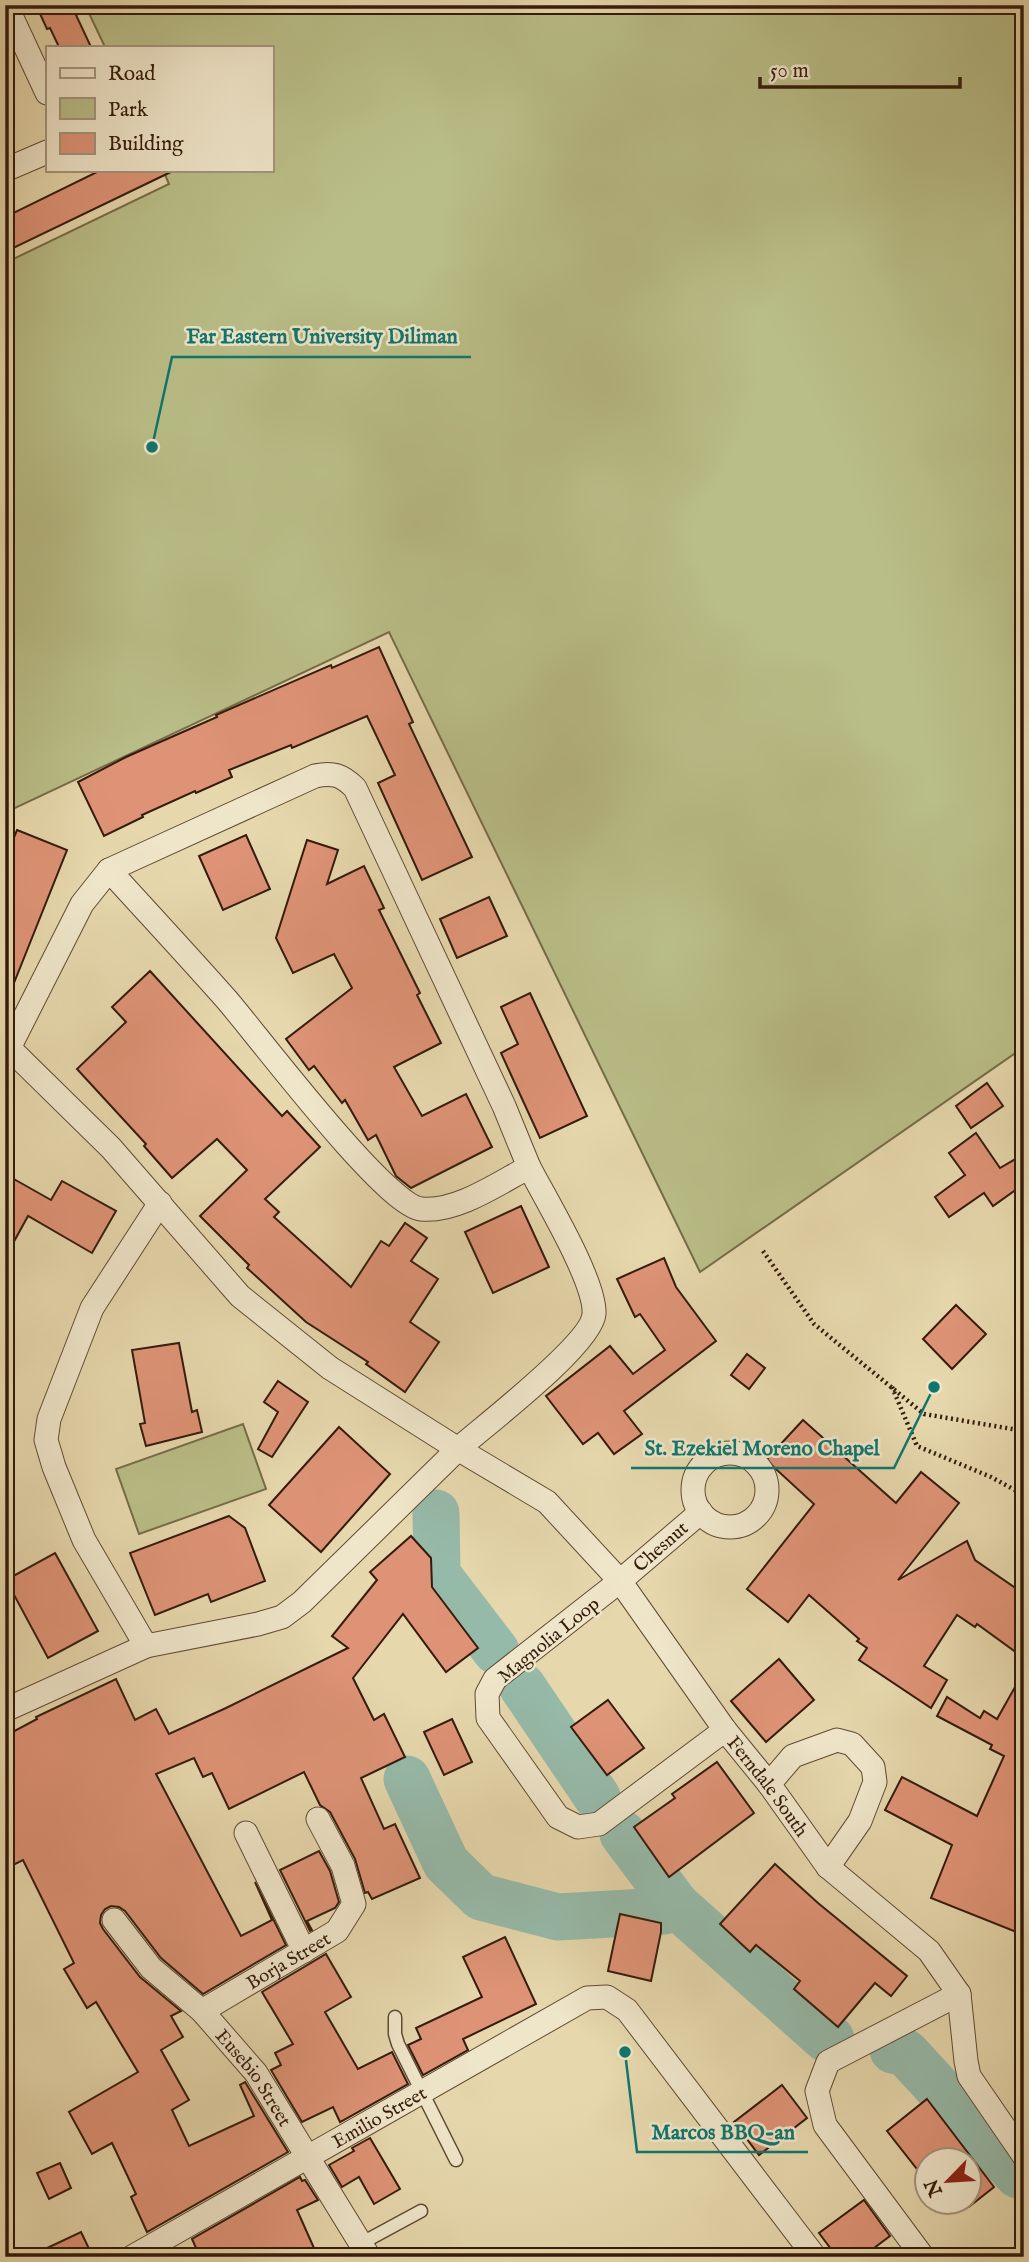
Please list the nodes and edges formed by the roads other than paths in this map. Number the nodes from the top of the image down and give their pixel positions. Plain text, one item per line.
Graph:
1 (6, 5) edge
2 (46, 91) edge
3 (46, 152) edge
4 (5, 170) edge
5 (109, 870) junction
6 (7, 1049) edge
7 (529, 1167) junction
8 (160, 1203) junction
9 (458, 1448) junction
10 (701, 1513) dead end
11 (620, 1581) junction
12 (146, 1646) junction
13 (5, 1710) edge
14 (724, 1730) junction
15 (769, 1784) junction
16 (318, 1819) dead end
17 (246, 1833) dead end
18 (828, 1867) junction
19 (114, 1920) dead end
20 (304, 1951) junction
21 (959, 1994) junction
22 (202, 2011) junction
23 (395, 2017) dead end
24 (422, 2092) junction
25 (1024, 2156) edge
26 (307, 2158) junction
27 (456, 2160) dead end
28 (421, 2211) dead end
29 (365, 2250) edge
30 (132, 2257) edge
31 (815, 2257) edge
32 (923, 2257) edge

1 - 2 street
3 - 4 street
5 - 6 street
5 - 7 street
5 - 7 street
6 - 8 street, Ferndale South
7 - 9 street
8 - 9 street, Ferndale South
8 - 12 street
9 - 11 street, Ferndale South
9 - 12 street
10 - 11 street, Chesnut
11 - 14 street, Ferndale South
11 - 14 street, Magnolia Loop
12 - 13 street
14 - 15 street, Ferndale South
15 - 18 street, Ferndale South
15 - 18 street
16 - 20 street, Borja Street
17 - 20 street
18 - 21 street, Ferndale South
19 - 22 street, Eusebio Street
20 - 22 street, Borja Street
21 - 25 street, Ferndale South
21 - 32 street
22 - 26 street, Eusebio Street
23 - 24 lane
24 - 26 street, Emilio Street
24 - 27 lane
24 - 31 street, Emilio Street
26 - 29 street, Eusebio Street
26 - 30 street, Emilio Street
28 - 29 lane

